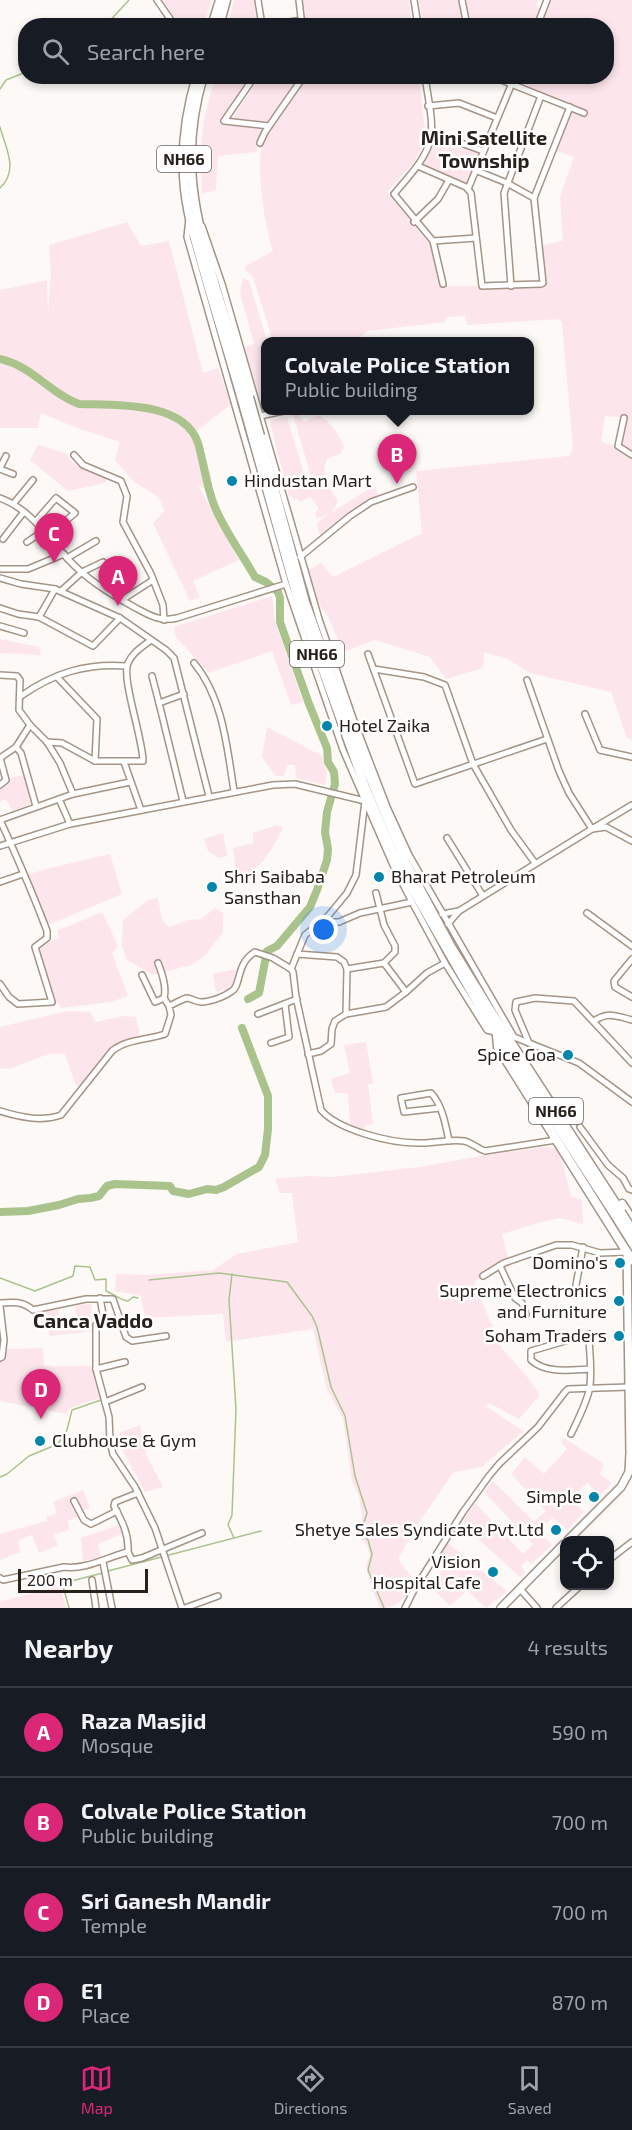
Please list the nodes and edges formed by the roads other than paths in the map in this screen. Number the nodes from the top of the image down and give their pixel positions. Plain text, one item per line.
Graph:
1 (157, 0) edge
2 (220, 0) edge
3 (226, 0) edge
4 (258, 0) edge
5 (299, 0) edge
6 (414, 0) edge
7 (462, 0) edge
8 (548, 0) edge
9 (169, 18) edge
10 (214, 18) edge
11 (221, 18) edge
12 (261, 18) edge
13 (301, 18) edge
14 (417, 18) edge
15 (465, 18) edge
16 (540, 18) edge
17 (195, 84) edge
18 (201, 84) edge
19 (250, 84) edge
20 (298, 84) edge
21 (426, 84) edge
22 (511, 85) joint
23 (541, 96) junction
24 (428, 106) junction
25 (570, 107) junction
26 (584, 113) dead end
27 (497, 118) junction
28 (269, 126) junction
29 (432, 134) junction
30 (260, 143) dead end
31 (483, 151) junction
32 (418, 166) junction
33 (475, 170) junction
34 (449, 180) junction
35 (507, 183) junction
36 (468, 189) junction
37 (534, 198) junction
38 (192, 215) junction
39 (414, 222) junction
40 (476, 237) junction
41 (432, 241) junction
42 (443, 284) dead end
43 (511, 286) junction
44 (266, 415) edge
45 (261, 416) junction
46 (624, 418) dead end
47 (240, 421) junction
48 (256, 437) junction
49 (74, 455) dead end
50 (632, 455) edge
51 (6, 456) dead end
52 (0, 469) edge
53 (13, 474) dead end
54 (33, 480) dead end
55 (413, 487) dead end
56 (0, 498) edge
57 (14, 503) junction
58 (23, 513) junction
59 (36, 521) junction
60 (47, 533) junction
61 (3, 539) dead end
62 (96, 541) dead end
63 (27, 542) dead end
64 (66, 556) junction
65 (300, 557) junction
66 (103, 562) dead end
67 (0, 569) edge
68 (82, 572) junction
69 (0, 578) edge
70 (153, 580) junction
71 (283, 585) junction
72 (58, 590) junction
73 (122, 600) junction
74 (0, 608) edge
75 (39, 617) junction
76 (120, 618) junction
77 (164, 620) junction
78 (0, 626) edge
79 (24, 633) dead end
80 (151, 640) junction
81 (368, 654) dead end
82 (194, 663) dead end
83 (126, 666) junction
84 (374, 669) junction
85 (0, 675) edge
86 (152, 676) dead end
87 (57, 677) junction
88 (527, 680) dead end
89 (184, 694) junction
90 (21, 696) junction
91 (159, 703) junction
92 (585, 714) dead end
93 (30, 725) junction
94 (547, 739) junction
95 (47, 742) junction
96 (16, 747) junction
97 (632, 757) edge
98 (0, 758) edge
99 (95, 762) junction
100 (124, 762) junction
101 (473, 764) junction
102 (130, 782) junction
103 (0, 785) edge
104 (234, 791) junction
105 (73, 795) junction
106 (208, 796) junction
107 (59, 799) junction
108 (183, 801) junction
109 (365, 801) junction
110 (632, 805) edge
111 (36, 806) junction
112 (385, 808) junction
113 (141, 810) junction
114 (0, 820) edge
115 (70, 824) junction
116 (592, 829) junction
117 (447, 838) dead end
118 (632, 841) edge
119 (11, 843) junction
120 (386, 843) junction
121 (0, 846) edge
122 (535, 863) junction
123 (23, 874) junction
124 (0, 882) edge
125 (376, 893) dead end
126 (483, 896) junction
127 (412, 902) junction
128 (379, 910) junction
129 (459, 911) junction
130 (587, 913) dead end
131 (442, 914) junction
132 (321, 922) junction
133 (448, 924) junction
134 (632, 945) edge
135 (297, 954) junction
136 (632, 958) edge
137 (158, 963) dead end
138 (384, 963) junction
139 (445, 963) junction
140 (291, 969) junction
141 (347, 969) junction
142 (142, 975) dead end
143 (0, 984) edge
144 (406, 992) junction
145 (632, 997) edge
146 (164, 998) junction
147 (297, 999) junction
148 (285, 1004) junction
149 (169, 1006) junction
150 (258, 1014) dead end
151 (346, 1014) junction
152 (632, 1020) edge
153 (594, 1021) junction
154 (498, 1029) junction
155 (514, 1037) junction
156 (271, 1043) dead end
157 (530, 1043) junction
158 (308, 1053) junction
159 (632, 1063) edge
160 (632, 1102) edge
161 (440, 1108) junction
162 (0, 1111) edge
163 (580, 1128) dead end
164 (556, 1140) junction
165 (450, 1141) junction
166 (604, 1168) junction
167 (632, 1190) edge
168 (618, 1214) junction
169 (632, 1218) edge
170 (613, 1229) junction
171 (632, 1230) edge
172 (632, 1242) edge
173 (583, 1247) junction
174 (630, 1254) edge
175 (500, 1266) junction
176 (483, 1276) dead end
177 (576, 1284) dead end
178 (100, 1298) junction
179 (0, 1304) edge
180 (526, 1314) dead end
181 (1, 1319) edge
182 (166, 1336) dead end
183 (0, 1358) edge
184 (125, 1362) dead end
185 (96, 1369) junction
186 (590, 1369) junction
187 (142, 1387) dead end
188 (629, 1387) junction
189 (590, 1389) junction
190 (105, 1402) junction
191 (571, 1434) dead end
192 (630, 1474) edge
193 (138, 1493) junction
194 (74, 1501) dead end
195 (117, 1511) junction
196 (202, 1533) dead end
197 (572, 1536) edge
198 (632, 1542) edge
199 (560, 1548) edge
200 (161, 1549) junction
201 (128, 1552) junction
202 (614, 1555) edge
203 (103, 1562) junction
204 (0, 1578) edge
205 (92, 1580) dead end
206 (520, 1589) junction
207 (576, 1590) edge
208 (218, 1596) dead end
209 (96, 1608) edge
210 (112, 1608) edge
211 (184, 1608) edge
212 (405, 1608) edge
213 (501, 1608) edge
214 (537, 1608) edge
215 (556, 1608) edge

1 - 9 street
2 - 10 highway
3 - 11 highway
4 - 12 street
5 - 13 street
6 - 14 street
7 - 15 street
8 - 16 street
17 - 38 highway, NH66
18 - 38 highway, NH66
19 - 28 street
20 - 28 street
21 - 24 street
22 - 23 street
22 - 27 street
23 - 25 street
23 - 35 street
24 - 27 street
24 - 29 street
25 - 26 street
25 - 37 street
27 - 31 street
28 - 30 street
29 - 31 street
29 - 32 street
31 - 33 street
32 - 34 street
32 - 39 street
33 - 35 street
33 - 36 street
34 - 36 street
34 - 39 street
35 - 37 street
35 - 43 street
36 - 40 street
37 - 43 street
38 - 45 street
38 - 47 street
38 - 48 highway, NH66, bridge
39 - 41 street
40 - 41 street
40 - 43 street
41 - 42 street
44 - 45 street
45 - 47 street
45 - 65 street
46 - 50 street
47 - 71 street
48 - 112 highway, NH66
48 - 120 highway, NH66
49 - 70 street
51 - 52 street
52 - 53 street
54 - 57 street
55 - 65 street
56 - 57 street
57 - 58 street
58 - 59 street
58 - 61 street
59 - 60 street
59 - 60 street
60 - 63 street
60 - 64 street
62 - 64 street
64 - 67 street
64 - 68 street
65 - 112 street
66 - 68 street
68 - 72 street
68 - 73 street
69 - 72 street
70 - 73 street
70 - 77 street
71 - 77 street
71 - 109 street
72 - 75 street
72 - 76 street
73 - 77 street
74 - 75 street
75 - 76 street
76 - 80 street
78 - 79 street
80 - 83 street
80 - 89 street
81 - 84 street
82 - 104 street
83 - 87 street
83 - 100 street
84 - 101 street
84 - 101 street
85 - 90 street
86 - 91 street
87 - 90 street
87 - 99 street
88 - 94 street
89 - 91 street
89 - 106 street
90 - 93 street
91 - 108 street
92 - 97 street
93 - 95 street
93 - 96 street
94 - 101 street
94 - 116 street
95 - 99 street
95 - 105 street
96 - 98 street
96 - 111 street
98 - 103 street
99 - 100 street
100 - 102 street
101 - 122 street
102 - 105 street
102 - 113 street
104 - 106 street
104 - 109 street
105 - 107 street
106 - 108 street
107 - 111 street
107 - 115 street
108 - 113 street
109 - 120 street
109 - 132 street
110 - 116 street
111 - 114 street
112 - 131 street
112 - 154 highway, NH66
113 - 115 street
114 - 119 street
115 - 119 street
116 - 118 street
116 - 122 street
117 - 126 street
119 - 121 street
119 - 123 street
120 - 127 street
120 - 154 highway, NH66
122 - 126 street
123 - 124 street
123 - 143 street
125 - 128 street
126 - 129 street
127 - 128 street
127 - 139 street
128 - 132 street
128 - 138 street
129 - 131 street
129 - 133 street
130 - 134 street
131 - 133 street
132 - 135 street
133 - 155 street
135 - 140 street
135 - 141 street
136 - 145 street
137 - 146 street
138 - 141 street
138 - 144 street
139 - 144 street
139 - 154 street
140 - 147 street
140 - 149 street
141 - 151 street
142 - 146 street
144 - 151 street
146 - 149 street
147 - 148 street
147 - 158 street
148 - 150 street
148 - 156 street
149 - 162 street
151 - 158 street
152 - 153 street
153 - 157 street
153 - 159 street
154 - 155 highway
154 - 164 highway
154 - 168 highway, NH66
155 - 157 street
155 - 166 highway
157 - 160 street
158 - 165 street
161 - 161 street
161 - 165 street
163 - 166 street
164 - 165 street
164 - 170 highway
166 - 167 street
166 - 169 highway
168 - 171 highway, NH66, bridge
168 - 172 highway, NH66, bridge
169 - 170 highway
170 - 174 highway
173 - 174 street
173 - 175 street
173 - 177 street
174 - 188 main road
175 - 176 street
175 - 180 street
178 - 179 street
178 - 182 street
178 - 185 street
179 - 181 street
181 - 183 street
184 - 185 street
185 - 190 street
186 - 186 street
186 - 189 street
187 - 190 street
188 - 189 street
188 - 192 main road
189 - 191 street
189 - 212 street
190 - 193 street
192 - 197 main road
193 - 195 street
193 - 200 street
194 - 195 street
195 - 201 street
196 - 200 street
198 - 202 street
199 - 206 main road
200 - 201 street
200 - 211 street
201 - 203 street
203 - 204 street
203 - 210 street
205 - 209 street
206 - 213 main road
206 - 214 street
207 - 215 street
208 - 211 street

